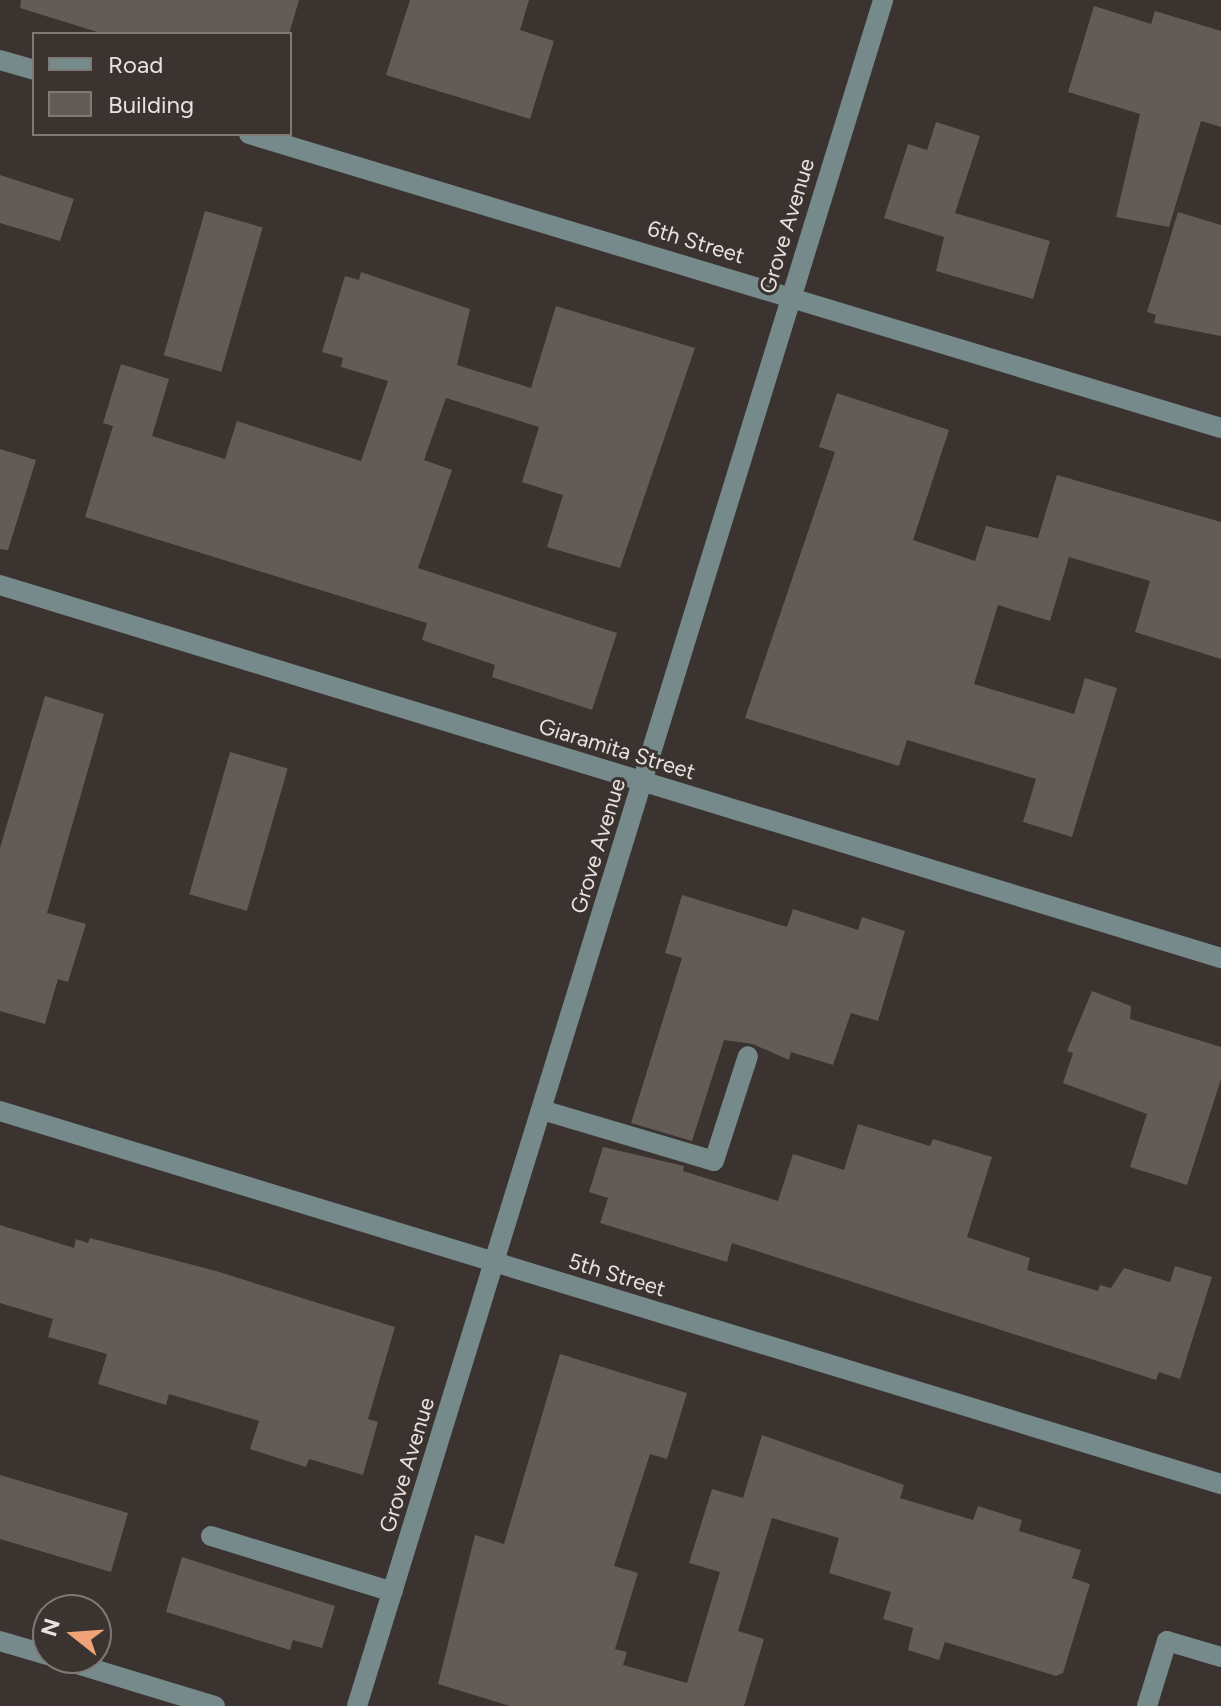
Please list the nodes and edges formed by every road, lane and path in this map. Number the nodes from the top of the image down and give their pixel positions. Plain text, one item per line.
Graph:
1 (883, 0) edge
2 (0, 60) edge
3 (32, 69) edge
4 (256, 136) edge
5 (790, 296) junction
6 (1221, 428) edge
7 (0, 585) edge
8 (642, 782) junction
9 (1221, 958) edge
10 (748, 1056) dead end
11 (542, 1110) junction
12 (0, 1111) edge
13 (496, 1263) junction
14 (1221, 1484) edge
15 (211, 1536) dead end
16 (393, 1592) junction
17 (0, 1641) edge
18 (32, 1650) edge
19 (1221, 1657) edge
20 (110, 1674) edge
21 (215, 1706) edge
22 (357, 1706) edge
23 (1147, 1706) edge

1 - 5 street, Grove Avenue
2 - 3 street
4 - 5 street, 6th Street
5 - 6 street, 6th Street
5 - 8 street, Grove Avenue
7 - 8 street, Giaramita Street
8 - 9 street, Giaramita Street
8 - 11 street, Grove Avenue
10 - 11 street
11 - 13 street, Grove Avenue
12 - 13 street, 5th Street
13 - 14 street, 5th Street
13 - 16 street, Grove Avenue
15 - 16 street
16 - 22 street, Grove Avenue
17 - 18 street
19 - 23 street
20 - 21 street

